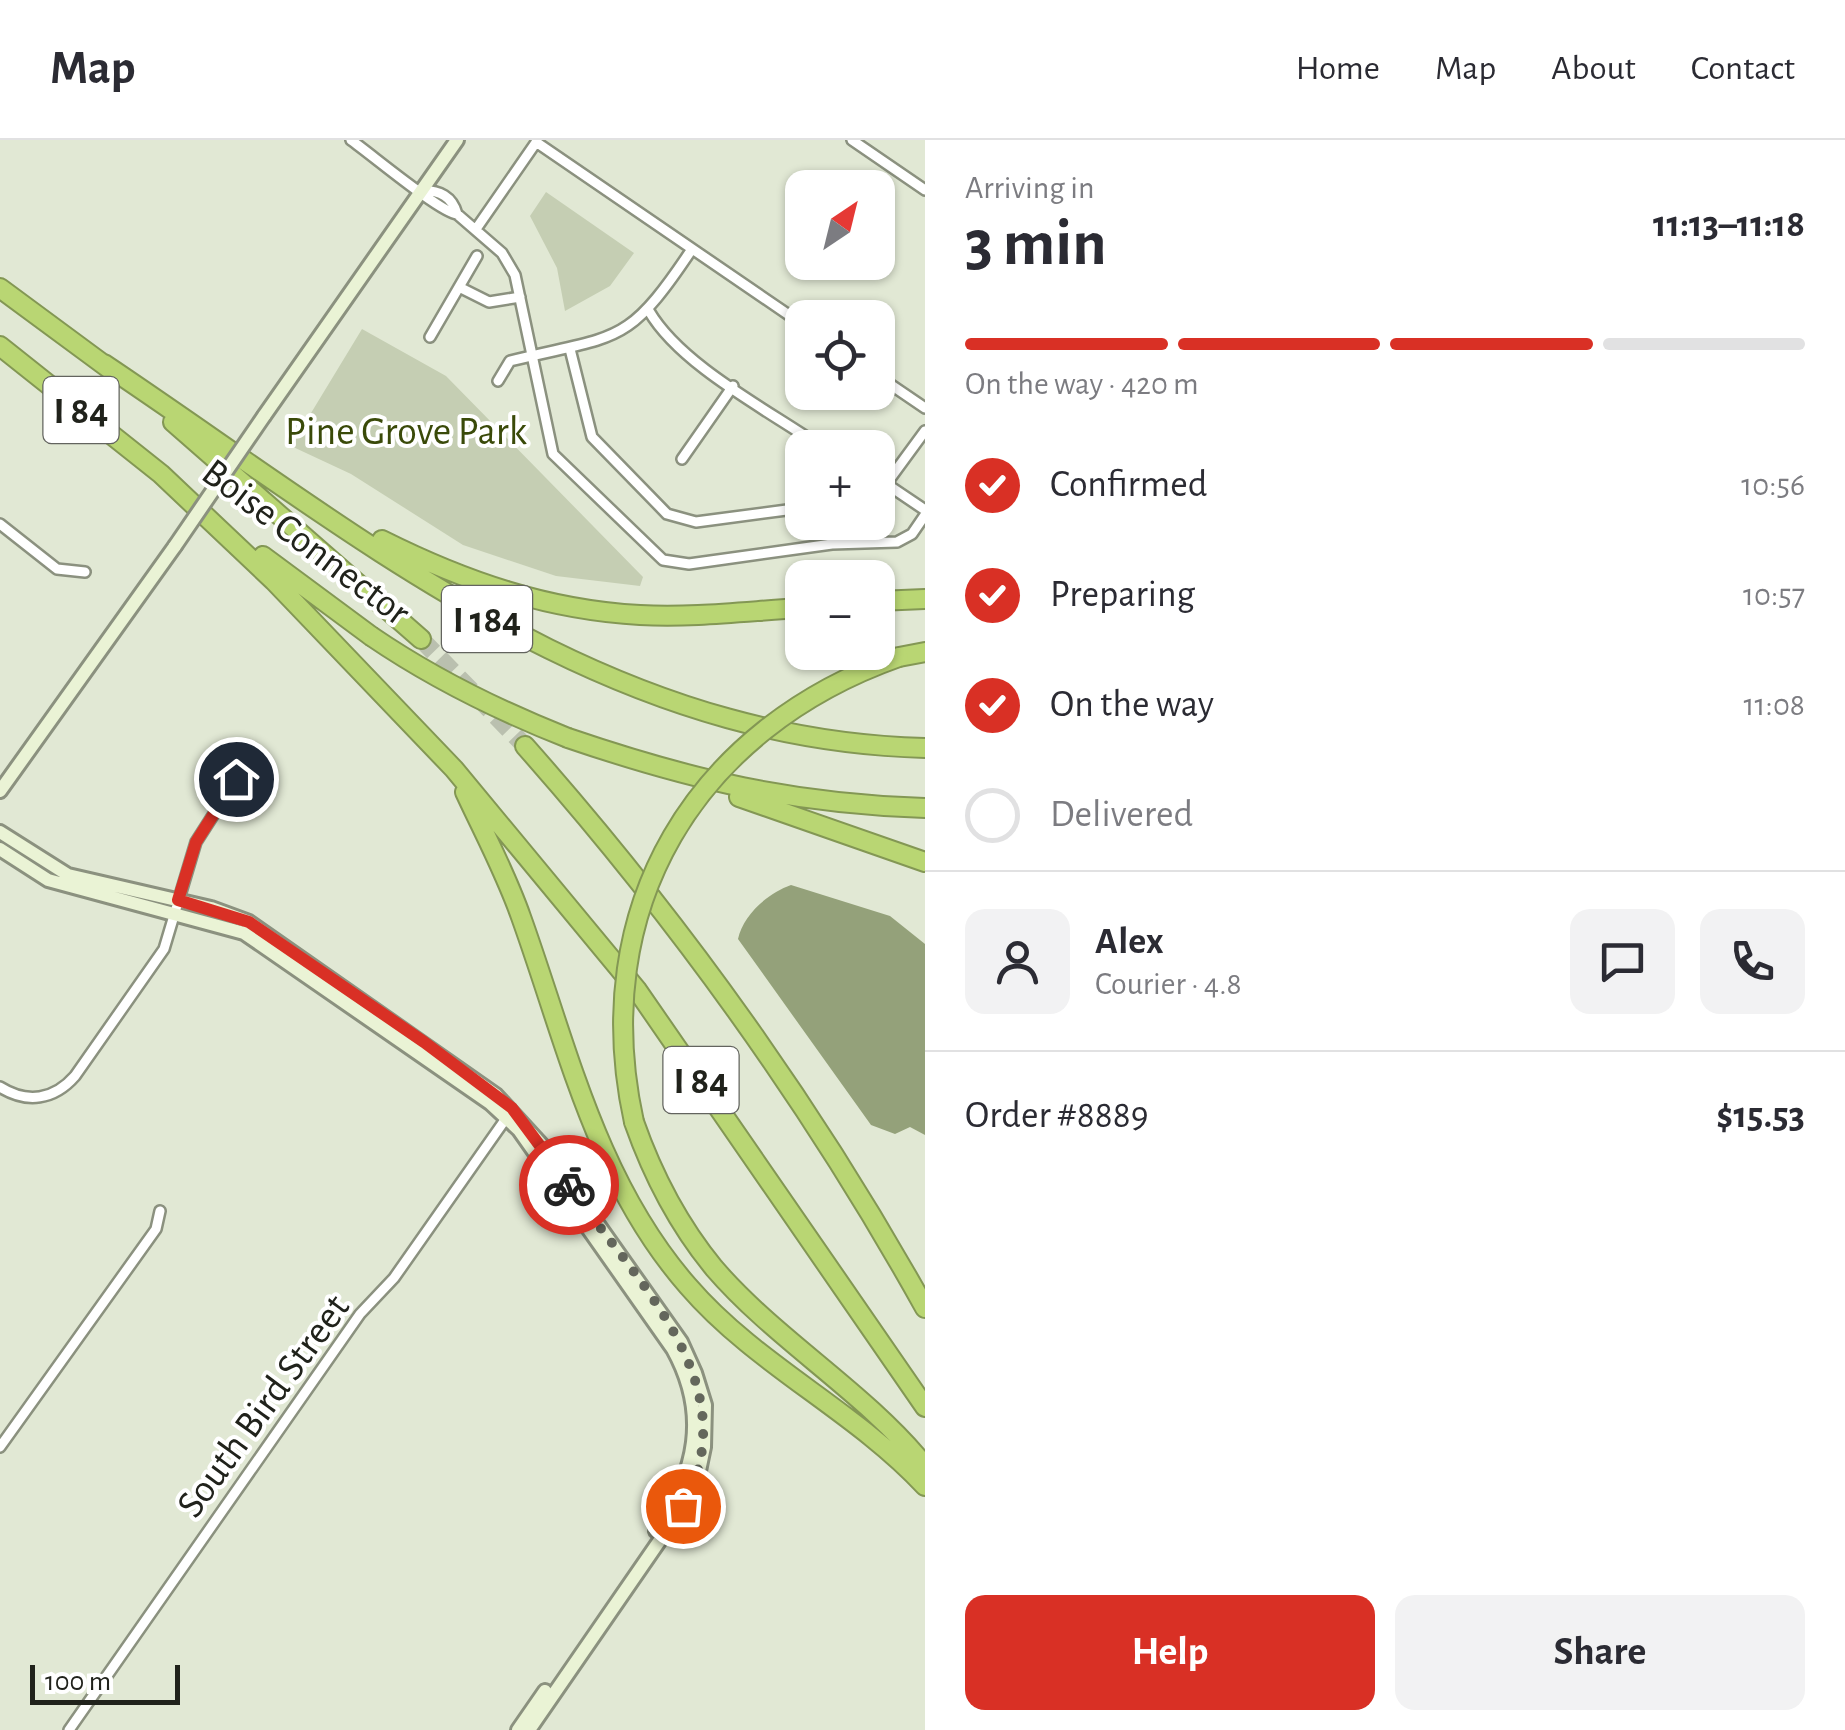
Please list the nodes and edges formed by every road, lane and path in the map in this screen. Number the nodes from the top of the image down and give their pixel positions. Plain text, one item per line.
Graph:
1 (351, 140) edge
2 (457, 140) edge
3 (852, 140) edge
4 (537, 141) edge
5 (366, 144) edge
6 (422, 190) junction
7 (925, 190) edge
8 (476, 228) junction
9 (692, 249) junction
10 (477, 256) dead end
11 (459, 287) junction
12 (0, 288) edge
13 (520, 297) junction
14 (649, 311) junction
15 (785, 312) edge
16 (430, 338) dead end
17 (0, 346) edge
18 (570, 350) junction
19 (532, 355) junction
20 (104, 364) junction
21 (498, 381) dead end
22 (732, 386) junction
23 (895, 388) edge
24 (925, 408) edge
25 (797, 430) edge
26 (925, 430) edge
27 (682, 459) dead end
28 (161, 474) junction
29 (895, 475) edge
30 (895, 490) edge
31 (321, 509) junction
32 (785, 510) edge
33 (925, 513) edge
34 (0, 524) edge
35 (85, 572) dead end
36 (925, 599) edge
37 (895, 601) edge
38 (785, 609) edge
39 (421, 639) tunnel mouth
40 (925, 652) edge
41 (525, 746) tunnel mouth
42 (925, 748) edge
43 (253, 753) dead end
44 (454, 769) junction
45 (682, 776) junction
46 (0, 790) edge
47 (925, 808) edge
48 (0, 832) edge
49 (0, 849) edge
50 (925, 862) edge
51 (177, 906) junction
52 (0, 1087) edge
53 (507, 1117) junction
54 (160, 1211) dead end
55 (583, 1214) junction
56 (925, 1308) edge
57 (925, 1407) edge
58 (0, 1447) edge
59 (925, 1466) edge
60 (925, 1486) edge
61 (641, 1560) junction
62 (70, 1730) edge
63 (518, 1730) edge
64 (529, 1730) edge

1 - 5 street
2 - 6 street
3 - 7 street
4 - 8 street
4 - 9 street
5 - 6 street
6 - 8 street
6 - 46 street, bridge
8 - 13 street
9 - 14 street
9 - 15 street
10 - 11 street
11 - 13 street
11 - 16 street
12 - 20 highway, I 84
13 - 19 street
14 - 18 street
14 - 22 street
17 - 28 highway, I 84
18 - 19 street
18 - 32 street
19 - 21 street
19 - 33 street
20 - 31 highway, Boise Connector / I 184
20 - 39 highway, I 84
22 - 25 street
22 - 27 street
23 - 24 street
26 - 29 street
28 - 44 highway, I 84
28 - 45 highway, Boise Connector / I 184, bridge
30 - 33 street
31 - 38 highway
31 - 42 highway, Boise Connector / I 184
34 - 35 street
36 - 37 highway
40 - 59 highway, bridge
41 - 56 highway, I 84
43 - 51 street
44 - 57 highway, I 84
44 - 60 highway
45 - 47 highway, Boise Connector / I 184
45 - 50 highway
48 - 51 street
49 - 51 street
51 - 52 street
51 - 53 street
51 - 55 street
53 - 55 street
53 - 62 street, South Bird Street
54 - 58 street
55 - 61 street
61 - 63 street
61 - 64 street

